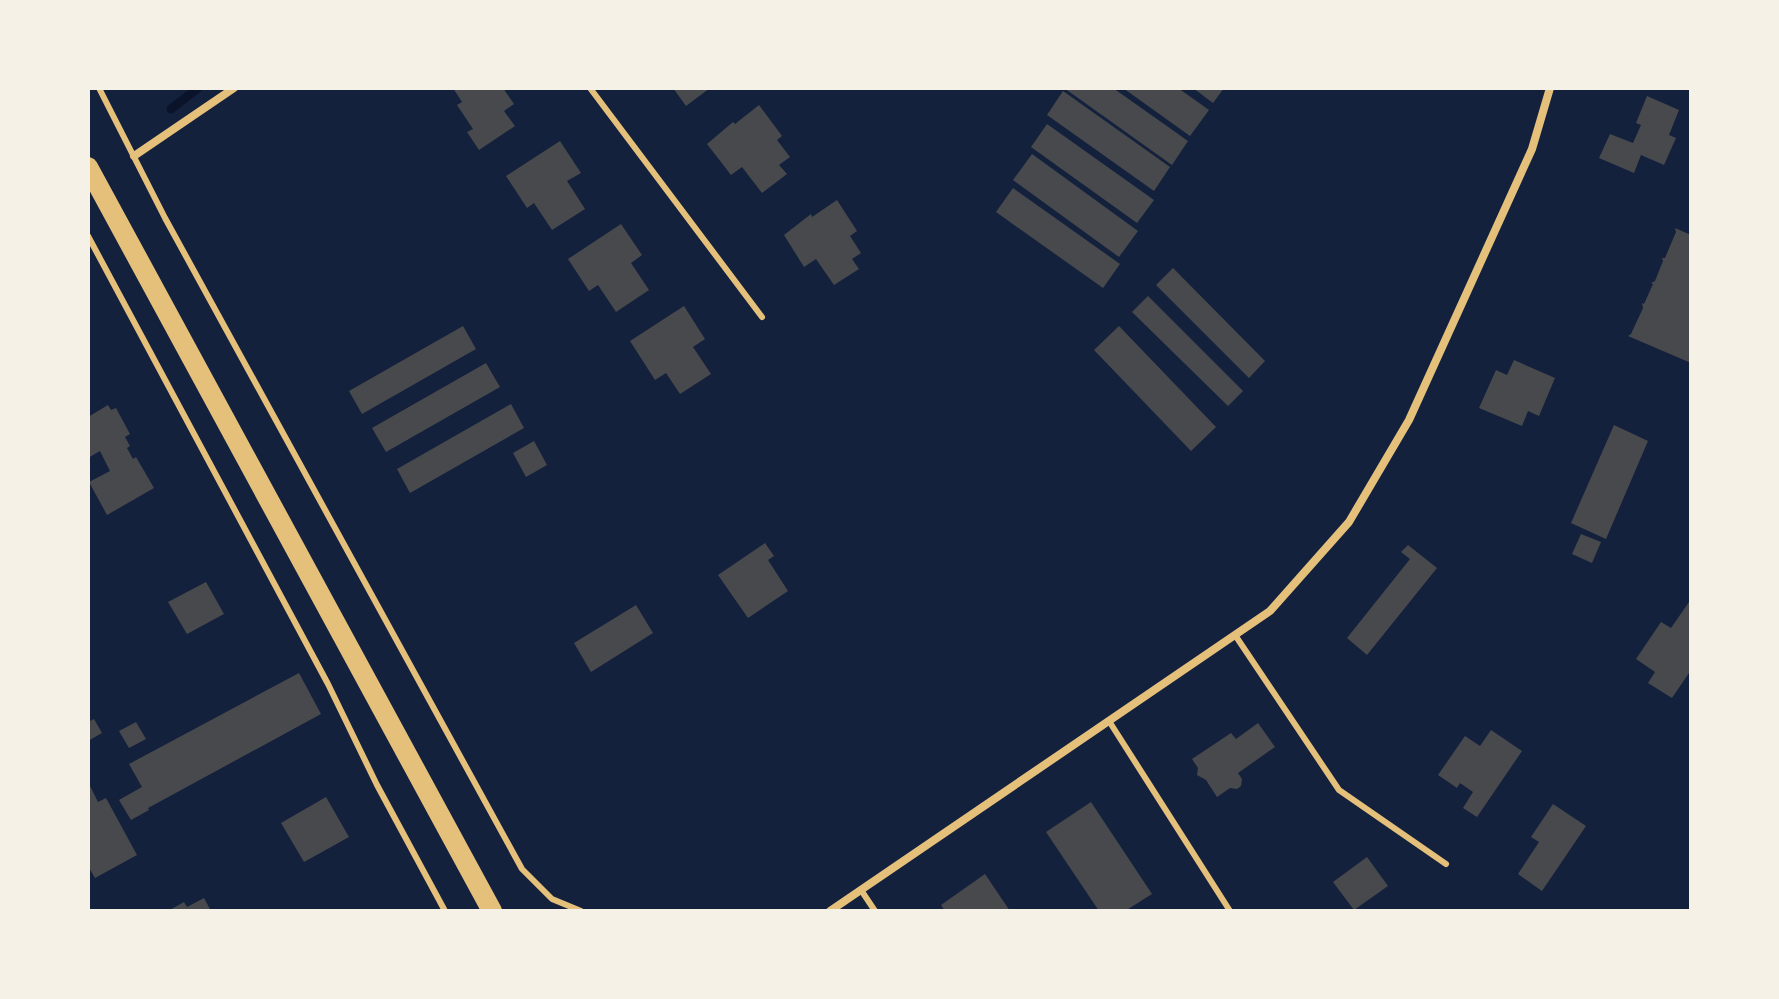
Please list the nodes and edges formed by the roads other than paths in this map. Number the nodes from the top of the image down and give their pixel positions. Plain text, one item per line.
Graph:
1 (99, 88) edge
2 (234, 88) edge
3 (590, 88) edge
4 (1550, 88) edge
5 (134, 156) junction
6 (88, 167) edge
7 (88, 236) edge
8 (762, 317) dead end
9 (1235, 635) junction
10 (1109, 721) junction
11 (1446, 864) dead end
12 (861, 890) junction
13 (445, 911) edge
14 (492, 911) edge
15 (581, 911) edge
16 (830, 911) edge
17 (875, 911) edge
18 (1230, 911) edge

1 - 5 lane
2 - 5 street
3 - 8 lane
4 - 9 street
5 - 15 lane
6 - 14 main road
7 - 13 lane
9 - 10 street
9 - 11 lane
10 - 12 street
10 - 18 lane
12 - 16 street
12 - 17 lane

